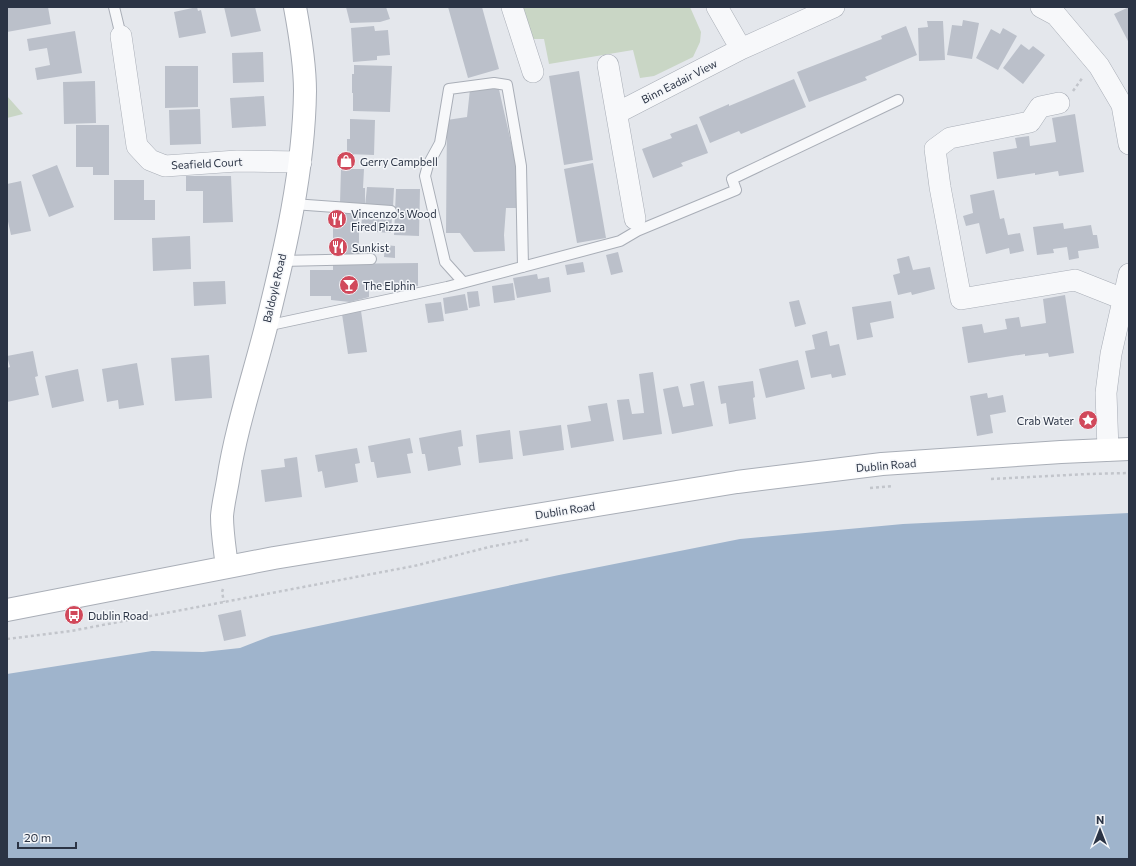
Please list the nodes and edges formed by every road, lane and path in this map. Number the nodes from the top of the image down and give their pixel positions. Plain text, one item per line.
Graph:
1 (114, 7) edge
2 (295, 7) edge
3 (512, 7) edge
4 (717, 7) edge
5 (834, 7) edge
6 (1041, 7) edge
7 (121, 36) joint
8 (741, 50) junction
9 (1097, 64) junction
10 (608, 65) dead end
11 (533, 72) dead end
12 (898, 100) dead end
13 (1059, 103) joint
14 (1126, 103) edge
15 (617, 113) junction
16 (1129, 144) edge
17 (301, 162) junction
18 (293, 204) junction
19 (391, 211) dead end
20 (635, 219) dead end
21 (371, 259) dead end
22 (281, 261) junction
23 (523, 266) junction
24 (1129, 274) edge
25 (463, 282) junction
26 (1123, 299) junction
27 (266, 326) junction
28 (1129, 449) edge
29 (1108, 450) junction
30 (1129, 473) edge
31 (988, 480) dead end
32 (896, 486) dead end
33 (864, 489) dead end
34 (534, 538) dead end
35 (227, 567) junction
36 (7, 610) edge
37 (7, 639) edge

1 - 7 lane
2 - 17 main road, Baldoyle Road
3 - 11 street
4 - 8 street
5 - 8 street, Binn Eadair View
6 - 9 street
7 - 17 street, Seafield Court
8 - 15 street, Binn Eadair View
9 - 13 path
9 - 14 street
10 - 15 street
12 - 23 lane
13 - 26 street
14 - 16 street
15 - 20 street
17 - 18 main road, Baldoyle Road
18 - 19 lane
18 - 22 main road, Baldoyle Road
21 - 22 lane
22 - 27 main road, Baldoyle Road
23 - 25 lane
23 - 25 lane
24 - 26 street
25 - 27 lane
26 - 29 street
27 - 35 main road, Baldoyle Road
28 - 29 main road, Dublin Road
29 - 35 main road, Dublin Road
30 - 31 path
32 - 33 path
34 - 37 path
35 - 36 main road, Dublin Road

